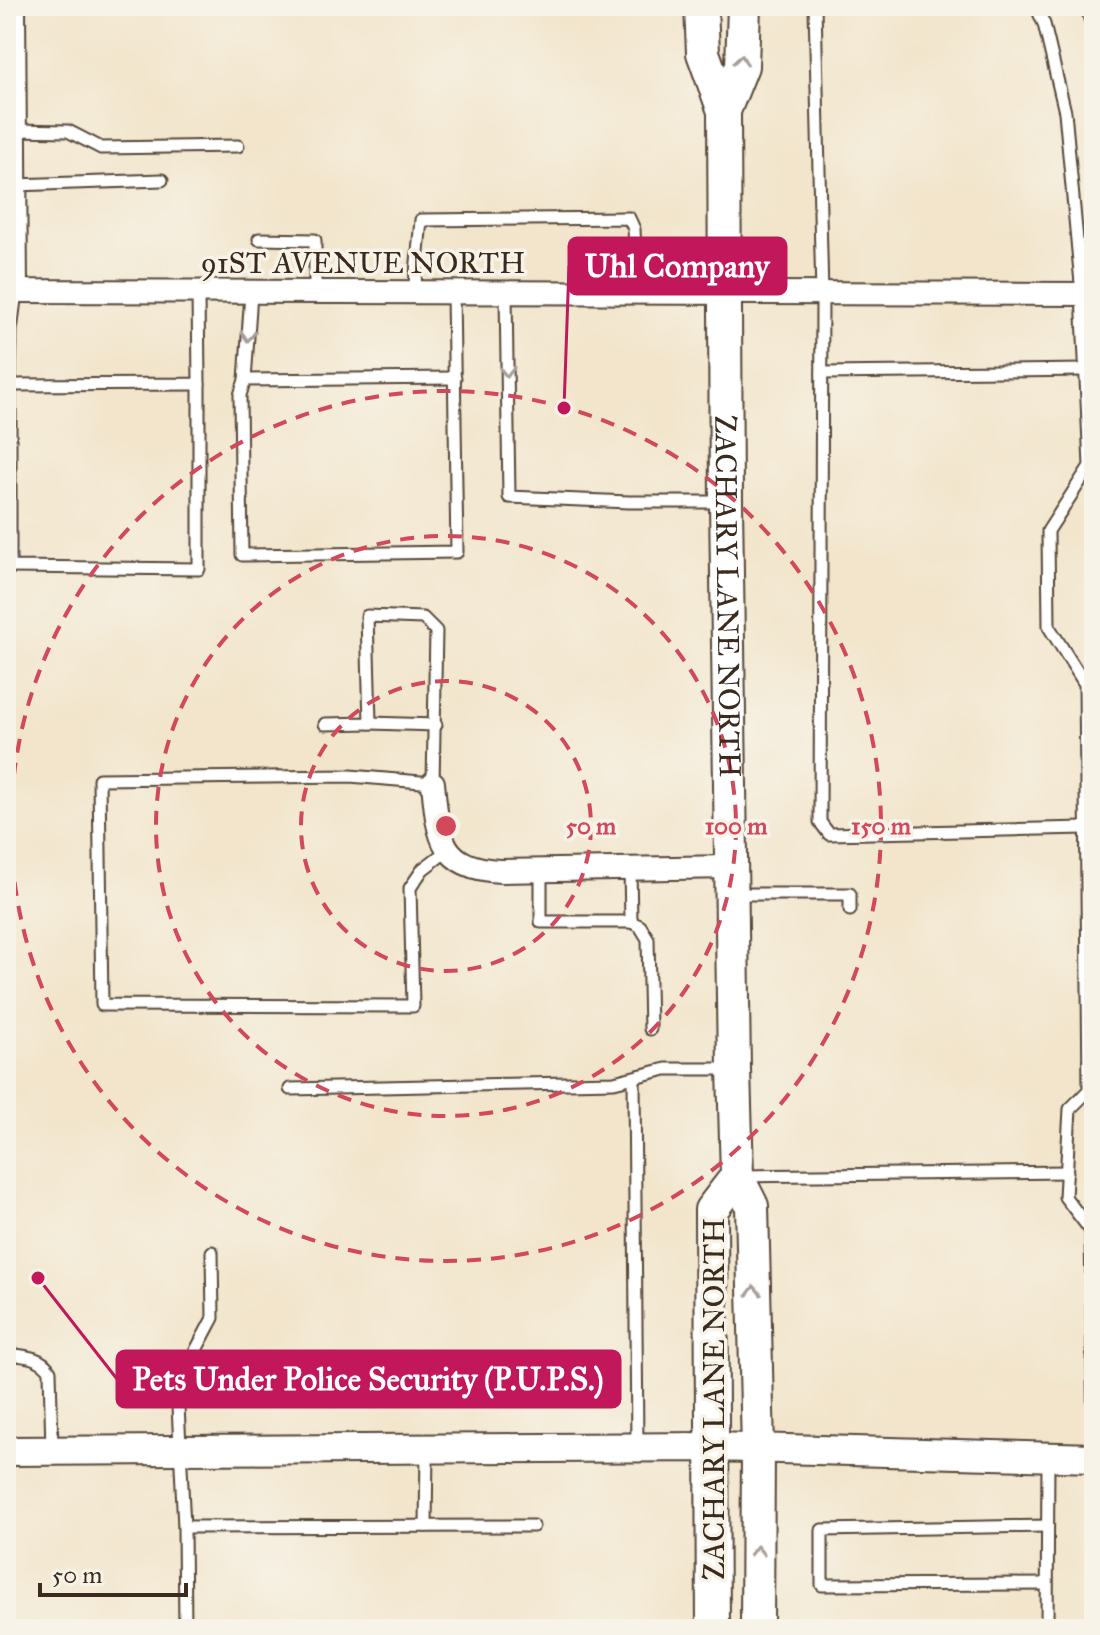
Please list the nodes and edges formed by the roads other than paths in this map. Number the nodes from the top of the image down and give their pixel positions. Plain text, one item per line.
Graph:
1 (14, 6) edge
2 (701, 6) edge
3 (744, 6) edge
4 (815, 6) edge
5 (1036, 6) edge
6 (724, 111) junction
7 (15, 130) junction
8 (238, 146) dead end
9 (162, 180) dead end
10 (15, 185) junction
11 (259, 239) dead end
12 (16, 291) junction
13 (198, 292) junction
14 (251, 293) junction
15 (315, 293) junction
16 (637, 293) junction
17 (414, 294) junction
18 (453, 294) junction
19 (506, 294) junction
20 (724, 294) junction
21 (1088, 294) edge
22 (822, 295) junction
23 (1085, 370) junction
24 (822, 373) junction
25 (455, 378) junction
26 (245, 380) junction
27 (199, 384) junction
28 (10, 385) junction
29 (726, 502) junction
30 (370, 723) junction
31 (325, 724) dead end
32 (436, 725) junction
33 (433, 783) junction
34 (1086, 828) junction
35 (448, 850) junction
36 (630, 869) junction
37 (541, 870) junction
38 (731, 881) junction
39 (850, 910) dead end
40 (631, 922) junction
41 (650, 1029) dead end
42 (734, 1069) junction
43 (634, 1079) junction
44 (290, 1089) dead end
45 (1067, 1172) junction
46 (737, 1176) junction
47 (212, 1252) dead end
48 (6, 1354) edge
49 (1094, 1442) edge
50 (637, 1447) junction
51 (714, 1447) junction
52 (758, 1449) junction
53 (427, 1450) junction
54 (6, 1451) edge
55 (52, 1451) junction
56 (182, 1451) junction
57 (1048, 1457) junction
58 (1094, 1458) edge
59 (426, 1526) junction
60 (533, 1526) dead end
61 (1047, 1526) junction
62 (184, 1527) junction
63 (1047, 1584) junction
64 (185, 1629) edge
65 (713, 1629) edge
66 (757, 1629) edge
67 (1047, 1629) edge

1 - 7 street
2 - 6 main road, ZACHARY LANE NORTH
6 -> 3 main road, ZACHARY LANE NORTH
4 - 22 lane
5 - 21 lane
6 - 20 main road, ZACHARY LANE NORTH
7 - 8 lane
7 - 10 street
9 - 10 lane
10 - 12 street
11 - 15 lane
12 - 13 street, 91ST AVENUE NORTH
12 - 28 lane
13 - 14 street, 91ST AVENUE NORTH
13 - 27 lane
14 - 15 street, 91ST AVENUE NORTH
14 -> 26 lane
15 - 17 street, 91ST AVENUE NORTH
16 - 17 lane
16 - 19 street, 91ST AVENUE NORTH
16 - 20 street, 91ST AVENUE NORTH
17 - 18 street, 91ST AVENUE NORTH
18 - 19 street, 91ST AVENUE NORTH
18 - 25 lane
19 -> 29 lane
20 - 22 street, 91ST AVENUE NORTH
20 - 29 main road, ZACHARY LANE NORTH
21 - 22 street, 91ST AVENUE NORTH
21 - 23 lane
22 - 24 lane
23 - 24 lane
23 - 34 lane
24 - 34 lane
25 - 26 lane
25 - 26 lane
27 - 28 lane
27 - 28 lane
29 - 38 main road, ZACHARY LANE NORTH
30 - 31 lane
30 - 32 lane
30 - 32 lane
32 - 33 lane
33 - 35 street
33 - 35 lane
34 - 45 lane
35 - 37 street
36 - 37 street
36 - 38 street
36 - 40 lane
37 - 40 lane
38 - 39 lane
38 - 42 main road, ZACHARY LANE NORTH
40 - 41 lane
42 - 43 lane
42 - 46 main road, ZACHARY LANE NORTH
43 - 44 lane
43 - 50 lane
45 - 46 lane
45 - 49 lane
46 - 51 main road, ZACHARY LANE NORTH
52 -> 46 main road, ZACHARY LANE NORTH
47 - 56 lane
48 - 55 lane
50 - 51 street
50 - 53 street
51 - 52 street
51 - 65 main road, ZACHARY LANE NORTH
52 - 57 street
66 -> 52 main road, ZACHARY LANE NORTH
53 - 56 street
53 - 59 lane
54 - 55 street
55 - 56 street
56 - 62 lane
57 - 58 street
57 - 61 lane
59 - 60 lane
59 - 62 lane
61 - 63 lane
61 - 63 lane
62 - 64 lane
63 - 67 lane

